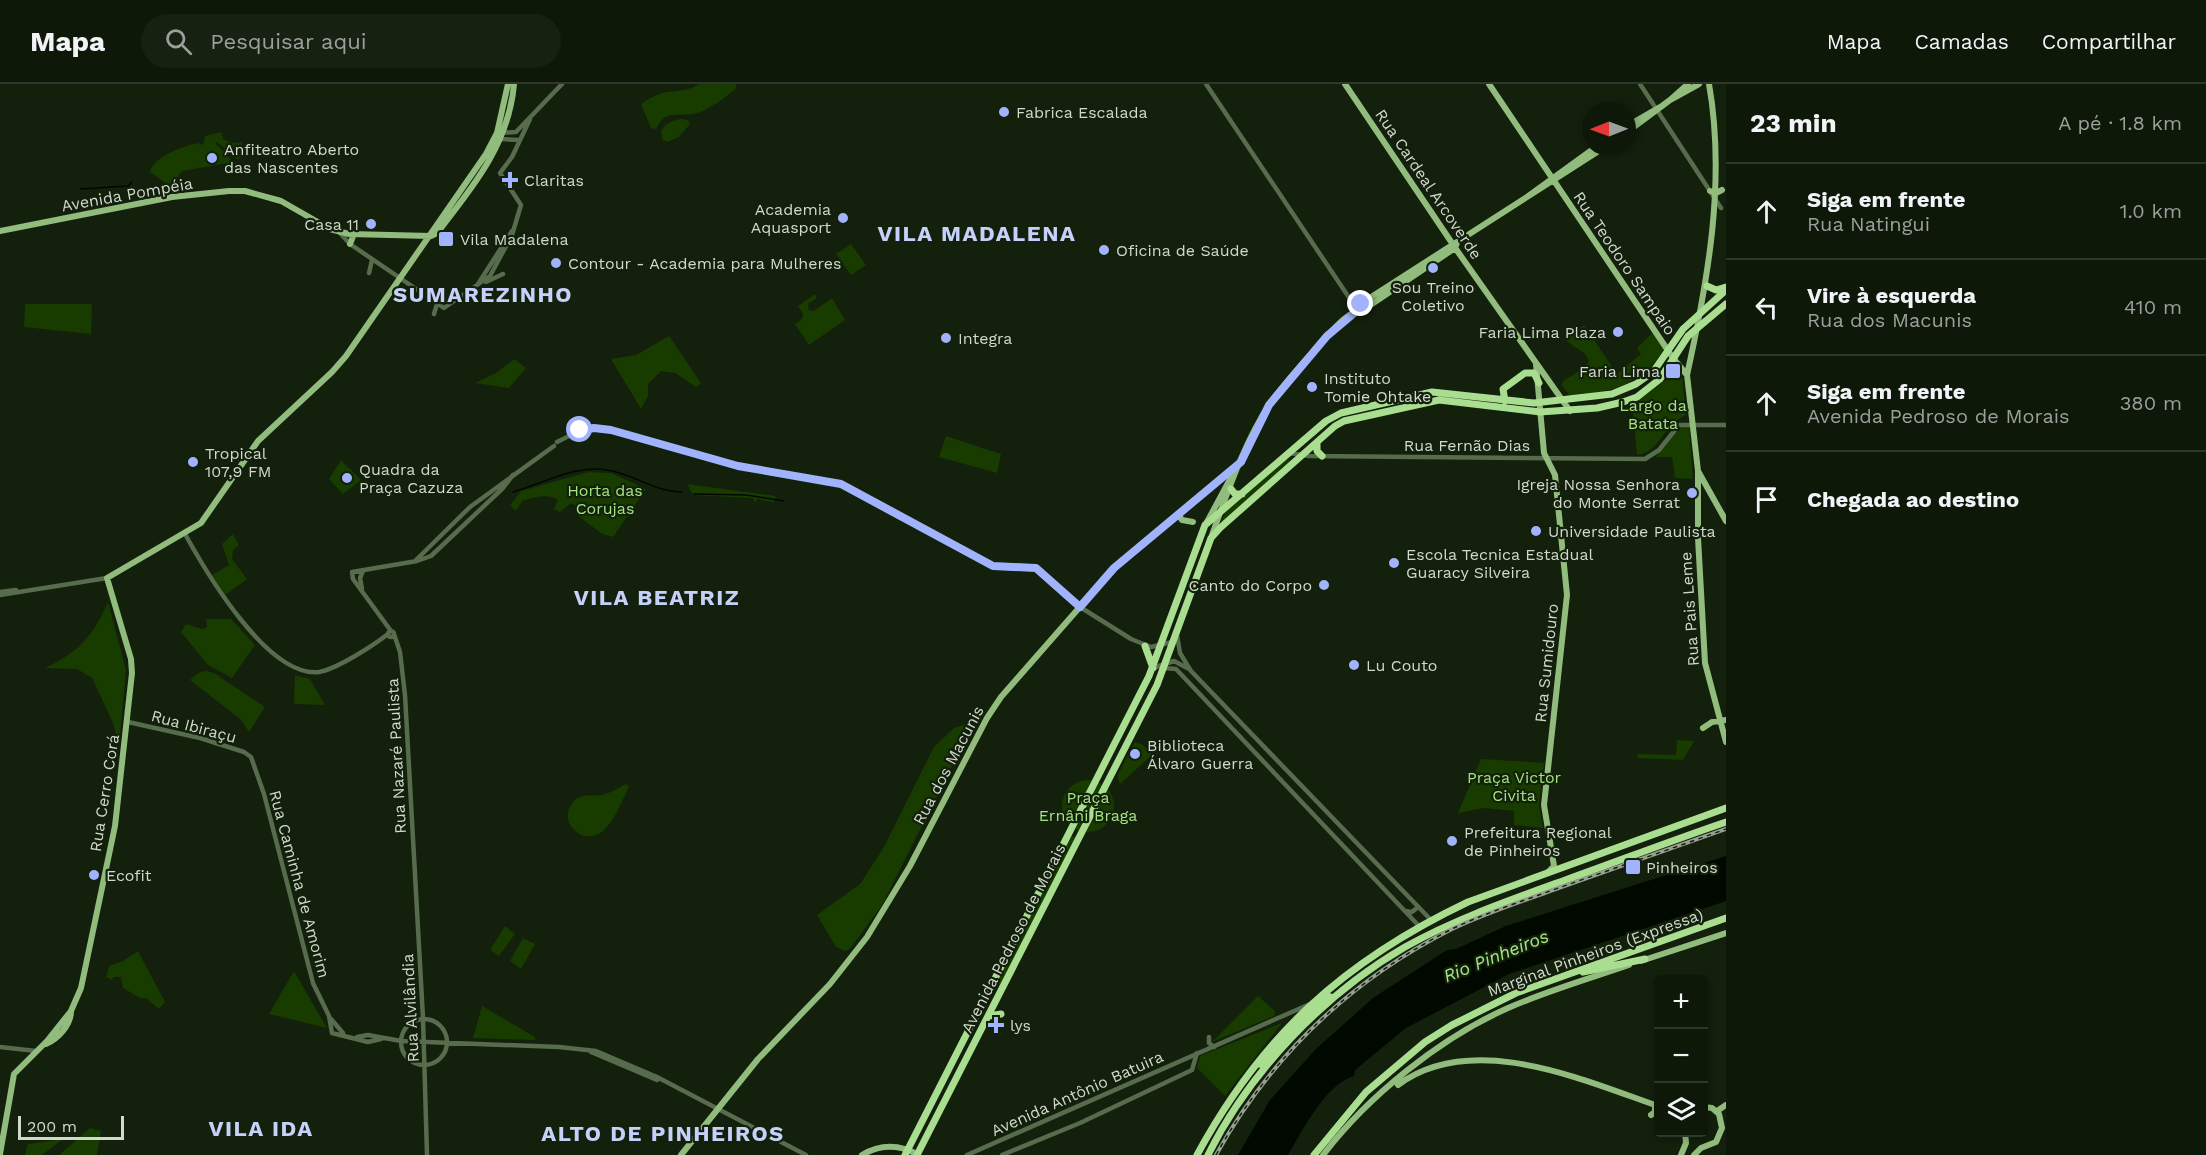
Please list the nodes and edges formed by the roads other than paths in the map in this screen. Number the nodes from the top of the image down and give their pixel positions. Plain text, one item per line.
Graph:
1 (508, 84) edge
2 (514, 84) edge
3 (562, 84) edge
4 (1206, 84) edge
5 (1345, 84) edge
6 (1489, 84) edge
7 (1641, 84) edge
8 (1688, 84) edge
9 (1699, 84) edge
10 (1709, 84) edge
11 (1670, 100) junction
12 (1658, 108) junction
13 (530, 119) junction
14 (1636, 121) edge
15 (1636, 125) edge
16 (500, 135) junction
17 (519, 140) junction
18 (1584, 156) edge
19 (1590, 156) edge
20 (1553, 179) junction
21 (1722, 190) junction
22 (1710, 191) junction
23 (1721, 208) junction
24 (330, 229) junction
25 (10, 230) junction
26 (0, 231) edge
27 (339, 231) junction
28 (512, 231) junction
29 (354, 234) junction
30 (0, 236) edge
31 (404, 236) junction
32 (329, 237) dead end
33 (415, 238) junction
34 (429, 238) junction
35 (350, 244) junction
36 (1455, 245) junction
37 (420, 250) junction
38 (372, 260) junction
39 (499, 260) junction
40 (369, 273) dead end
41 (400, 277) junction
42 (477, 285) junction
43 (1707, 286) junction
44 (1726, 288) edge
45 (436, 302) junction
46 (449, 304) junction
47 (1726, 304) edge
48 (1703, 308) junction
49 (1355, 311) junction
50 (434, 314) dead end
51 (1698, 327) junction
52 (1667, 350) junction
53 (1673, 358) junction
54 (341, 362) junction
55 (350, 363) dead end
56 (1536, 364) junction
57 (1687, 375) junction
58 (1539, 383) junction
59 (1406, 397) junction
60 (1505, 400) junction
61 (1563, 400) junction
62 (1540, 402) junction
63 (1570, 411) junction
64 (1540, 412) junction
65 (1358, 418) junction
66 (1692, 424) junction
67 (1726, 425) edge
68 (1317, 442) junction
69 (1289, 453) junction
70 (1303, 456) junction
71 (1322, 456) junction
72 (1546, 458) junction
73 (1241, 462) junction
74 (1698, 471) junction
75 (1231, 489) junction
76 (1242, 494) junction
77 (1220, 513) junction
78 (1178, 514) junction
79 (1726, 521) edge
80 (1192, 522) dead end
81 (1207, 522) junction
82 (185, 534) junction
83 (1211, 538) junction
84 (363, 571) junction
85 (116, 573) junction
86 (107, 578) junction
87 (111, 591) junction
88 (363, 591) junction
89 (0, 593) edge
90 (1080, 607) junction
91 (1177, 627) junction
92 (390, 634) junction
93 (1172, 642) junction
94 (1161, 645) junction
95 (1145, 646) junction
96 (1165, 666) junction
97 (1153, 668) junction
98 (1191, 671) junction
99 (1143, 688) junction
100 (1238, 719) junction
101 (1722, 720) edge
102 (128, 722) junction
103 (1230, 726) junction
104 (1703, 728) dead end
105 (1133, 732) junction
106 (1726, 742) edge
107 (251, 757) joint
108 (1300, 784) junction
109 (1292, 793) junction
110 (1726, 808) edge
111 (1726, 813) edge
112 (1693, 821) junction
113 (1726, 822) edge
114 (414, 859) joint
115 (1549, 871) junction
116 (1398, 886) junction
117 (1404, 893) junction
118 (1390, 895) junction
119 (1395, 900) junction
120 (1419, 907) junction
121 (1405, 911) junction
122 (1726, 918) edge
123 (1431, 920) junction
124 (1419, 926) junction
125 (1726, 933) edge
126 (1645, 959) junction
127 (997, 974) junction
128 (986, 976) dead end
129 (1559, 977) junction
130 (1345, 988) junction
131 (1310, 1004) junction
132 (1001, 1014) dead end
133 (989, 1016) junction
134 (423, 1018) junction
135 (1209, 1037) dead end
136 (401, 1041) junction
137 (424, 1042) junction
138 (448, 1043) junction
139 (0, 1047) edge
140 (1214, 1047) junction
141 (36, 1051) junction
142 (1197, 1053) junction
143 (1430, 1054) junction
144 (425, 1065) junction
145 (1435, 1066) junction
146 (1250, 1073) junction
147 (944, 1077) junction
148 (955, 1083) junction
149 (936, 1095) junction
150 (946, 1100) junction
151 (1654, 1105) edge
152 (1726, 1106) edge
153 (1708, 1108) edge
154 (716, 1109) junction
155 (1717, 1111) junction
156 (1654, 1113) edge
157 (1651, 1115) dead end
158 (1724, 1118) edge
159 (1724, 1133) edge
160 (1685, 1137) edge
161 (1003, 1140) junction
162 (906, 1152) edge
163 (1009, 1152) junction
164 (1696, 1153) edge
165 (0, 1154) edge
166 (427, 1155) edge
167 (681, 1155) edge
168 (806, 1155) edge
169 (862, 1155) edge
170 (917, 1155) edge
171 (967, 1155) edge
172 (1002, 1155) edge
173 (1197, 1155) edge
174 (1208, 1155) edge
175 (1314, 1155) edge
176 (1325, 1155) edge
177 (1681, 1155) edge

1 - 16 main road
2 - 16 main road
3 - 13 street
4 - 49 street
5 - 36 main road, Rua Cardeal Arcoverde
6 - 20 main road, Rua Teodoro Sampaio
7 - 12 street
8 - 11 main road
9 - 11 main road
10 - 21 main road
11 - 12 main road
12 - 14 main road
12 - 15 main road
12 - 22 street
13 - 16 street
13 - 17 street
16 - 17 street
16 - 34 main road
17 - 28 street
18 - 20 main road
19 - 20 main road
20 - 36 main road
20 - 52 main road, Rua Teodoro Sampaio
21 - 22 main road
21 - 23 main road
22 - 23 street
23 - 43 main road
24 - 25 main road, Avenida Pompéia
24 - 27 main road, Avenida Pompéia
24 - 32 main road
25 - 26 main road, Avenida Pompéia
25 - 30 main road
27 - 29 main road, Avenida Pompéia
27 - 35 street
28 - 39 street
28 - 42 street
29 - 31 main road, Avenida Pompéia
29 - 35 main road
31 - 33 main road
31 - 34 main road
33 - 34 main road
33 - 37 main road
34 - 37 main road
35 - 38 street
36 - 49 main road
36 - 56 main road, Rua Cardeal Arcoverde
37 - 41 main road
38 - 40 street
38 - 41 street
39 - 42 street
39 - 42 street
41 - 45 street
41 - 54 main road
42 - 46 street
43 - 44 highway
43 - 48 main road
44 - 48 highway
45 - 46 street
45 - 46 street
45 - 50 street
47 - 51 highway
48 - 51 main road
48 - 52 highway
49 - 73 main road
51 - 53 highway
51 - 57 main road
52 - 53 main road, Rua Teodoro Sampaio
52 - 61 highway
53 - 57 main road, Rua Teodoro Sampaio
53 - 63 highway
54 - 55 main road
54 - 82 main road
56 - 58 main road
56 - 61 main road, Rua Cardeal Arcoverde
57 - 66 main road
58 - 60 highway
58 - 62 main road
59 - 60 highway
59 - 65 highway
59 - 69 highway
60 - 62 highway
61 - 62 highway
61 - 63 main road, Rua Cardeal Arcoverde
62 - 64 main road
63 - 64 highway
64 - 65 highway
64 - 72 main road
65 - 68 highway
66 - 67 street
66 - 72 street, Rua Fernão Dias
66 - 74 main road
68 - 70 highway
68 - 71 highway
69 - 70 street, Rua Fernão Dias
69 - 76 highway
70 - 71 street, Rua Fernão Dias
70 - 83 highway
71 - 72 street, Rua Fernão Dias
72 - 115 main road, Rua Sumidouro
73 - 75 main road
73 - 78 main road, Rua dos Macunis
73 - 81 main road
74 - 79 main road
74 - 101 main road, Rua Pais Leme
75 - 76 highway
75 - 77 main road
76 - 77 highway
77 - 81 highway
77 - 83 main road
78 - 80 main road
78 - 90 main road, Rua dos Macunis
81 - 94 highway
82 - 85 main road
82 - 92 street
83 - 91 highway
84 - 88 street
84 - 88 street, Rua Nazaré Paulista
84 - 90 street
85 - 86 main road
85 - 87 main road
86 - 87 main road, Rua Cerro Corá
86 - 89 street
87 - 102 main road, Rua Cerro Corá
88 - 92 street, Rua Nazaré Paulista
90 - 95 street
90 - 154 main road, Rua dos Macunis
91 - 93 highway, Avenida Pedroso de Morais
91 - 98 street
92 - 114 street, Rua Nazaré Paulista
93 - 94 street
93 - 96 highway, Avenida Pedroso de Morais
94 - 95 street
94 - 97 highway, Avenida Pedroso de Morais
95 - 97 highway
96 - 97 street
96 - 98 street
96 - 103 street
96 - 105 highway, Avenida Pedroso de Morais
97 - 99 highway, Avenida Pedroso de Morais
98 - 100 street
99 - 105 highway
99 - 127 highway, Avenida Pedroso de Morais
100 - 103 street
100 - 108 street
101 - 104 main road
101 - 106 main road, Rua Pais Leme
102 - 107 street, Rua Ibiraçu
102 - 141 main road, Rua Cerro Corá
103 - 109 street
105 - 133 highway, Avenida Pedroso de Morais
107 - 136 street, Rua Caminha de Amorim
108 - 109 street
108 - 116 street
109 - 118 street
110 - 112 highway
111 - 112 highway
112 - 115 highway
113 - 130 highway
114 - 134 street, Rua Alvilândia
115 - 123 highway
116 - 117 street
116 - 118 street
117 - 119 street
117 - 120 street
118 - 119 street
119 - 121 street
120 - 121 street
120 - 123 street
121 - 124 street
122 - 129 highway, Marginal Pinheiros (Expressa)
123 - 124 highway
124 - 131 highway
125 - 126 main road
126 - 129 highway
126 - 143 main road
127 - 128 highway
127 - 147 highway, Avenida Pedroso de Morais
129 - 175 highway, Marginal Pinheiros (Expressa)
130 - 146 highway
130 - 174 highway
131 - 140 street, Avenida Antônio Batuira
131 - 146 highway
132 - 133 highway
133 - 148 highway, Avenida Pedroso de Morais
134 - 136 street
134 - 137 street, Rua Alvilândia
134 - 138 street
135 - 140 street
136 - 137 street
136 - 144 street
137 - 138 street
137 - 144 street, Rua Alvilândia
138 - 144 street
138 - 154 street
139 - 141 street
140 - 142 street, Avenida Antônio Batuira
141 - 165 main road, Rua Cerro Corá
142 - 161 street, Avenida Antônio Batuira
142 - 163 street, Avenida Antônio Batuira
143 - 145 main road
143 - 176 main road
144 - 166 street, Rua Alvilândia
145 - 151 main road
145 - 176 main road
146 - 173 highway
147 - 148 highway
147 - 149 highway, Avenida Pedroso de Morais
148 - 150 highway, Avenida Pedroso de Morais
149 - 150 highway
149 - 162 highway, Avenida Pedroso de Morais
150 - 170 highway, Avenida Pedroso de Morais
152 - 155 main road
153 - 155 main road
154 - 167 main road, Rua dos Macunis
154 - 168 street
155 - 158 main road
156 - 157 main road
158 - 159 main road
159 - 164 main road
160 - 177 main road
161 - 163 street
161 - 171 street, Avenida Antônio Batuira
162 - 169 main road
162 - 170 main road
163 - 172 street, Avenida Antônio Batuira

